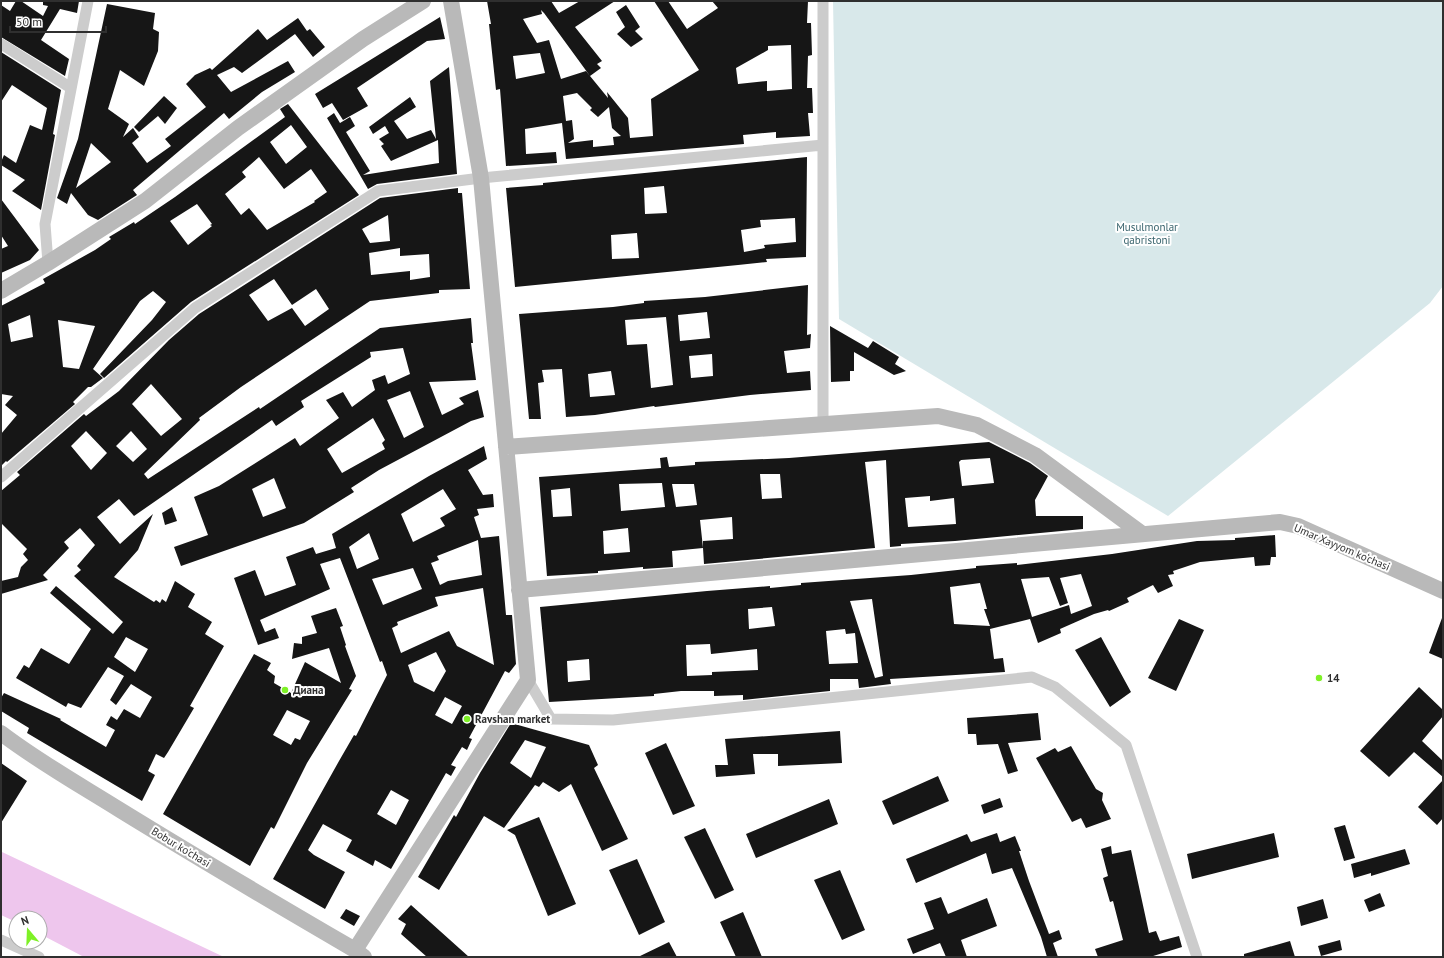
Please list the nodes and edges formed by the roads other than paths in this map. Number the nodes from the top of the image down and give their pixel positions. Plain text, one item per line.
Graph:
1 (88, 1) edge
2 (423, 1) edge
3 (451, 1) edge
4 (823, 1) edge
5 (1, 44) edge
6 (71, 88) junction
7 (823, 145) junction
8 (481, 178) junction
9 (48, 263) junction
10 (1, 291) edge
11 (823, 424) junction
12 (506, 447) junction
13 (1, 477) edge
14 (1141, 533) junction
15 (519, 590) junction
16 (1443, 592) edge
17 (528, 680) junction
18 (1, 733) edge
19 (1, 940) edge
20 (360, 953) edge
21 (39, 957) edge
22 (1198, 957) edge

1 - 6 street
2 - 9 street
3 - 8 street
4 - 7 street
5 - 6 street
6 - 9 street
7 - 8 street
7 - 11 street
8 - 12 street
8 - 13 street
9 - 10 street
11 - 12 street
11 - 14 street
12 - 15 street
14 - 15 street, Umar Xayyom ko‘chasi
14 - 16 street, Umar Xayyom ko‘chasi
15 - 17 street
17 - 20 street
17 - 22 street
18 - 20 street, Bobur ko'chasi
19 - 21 street

